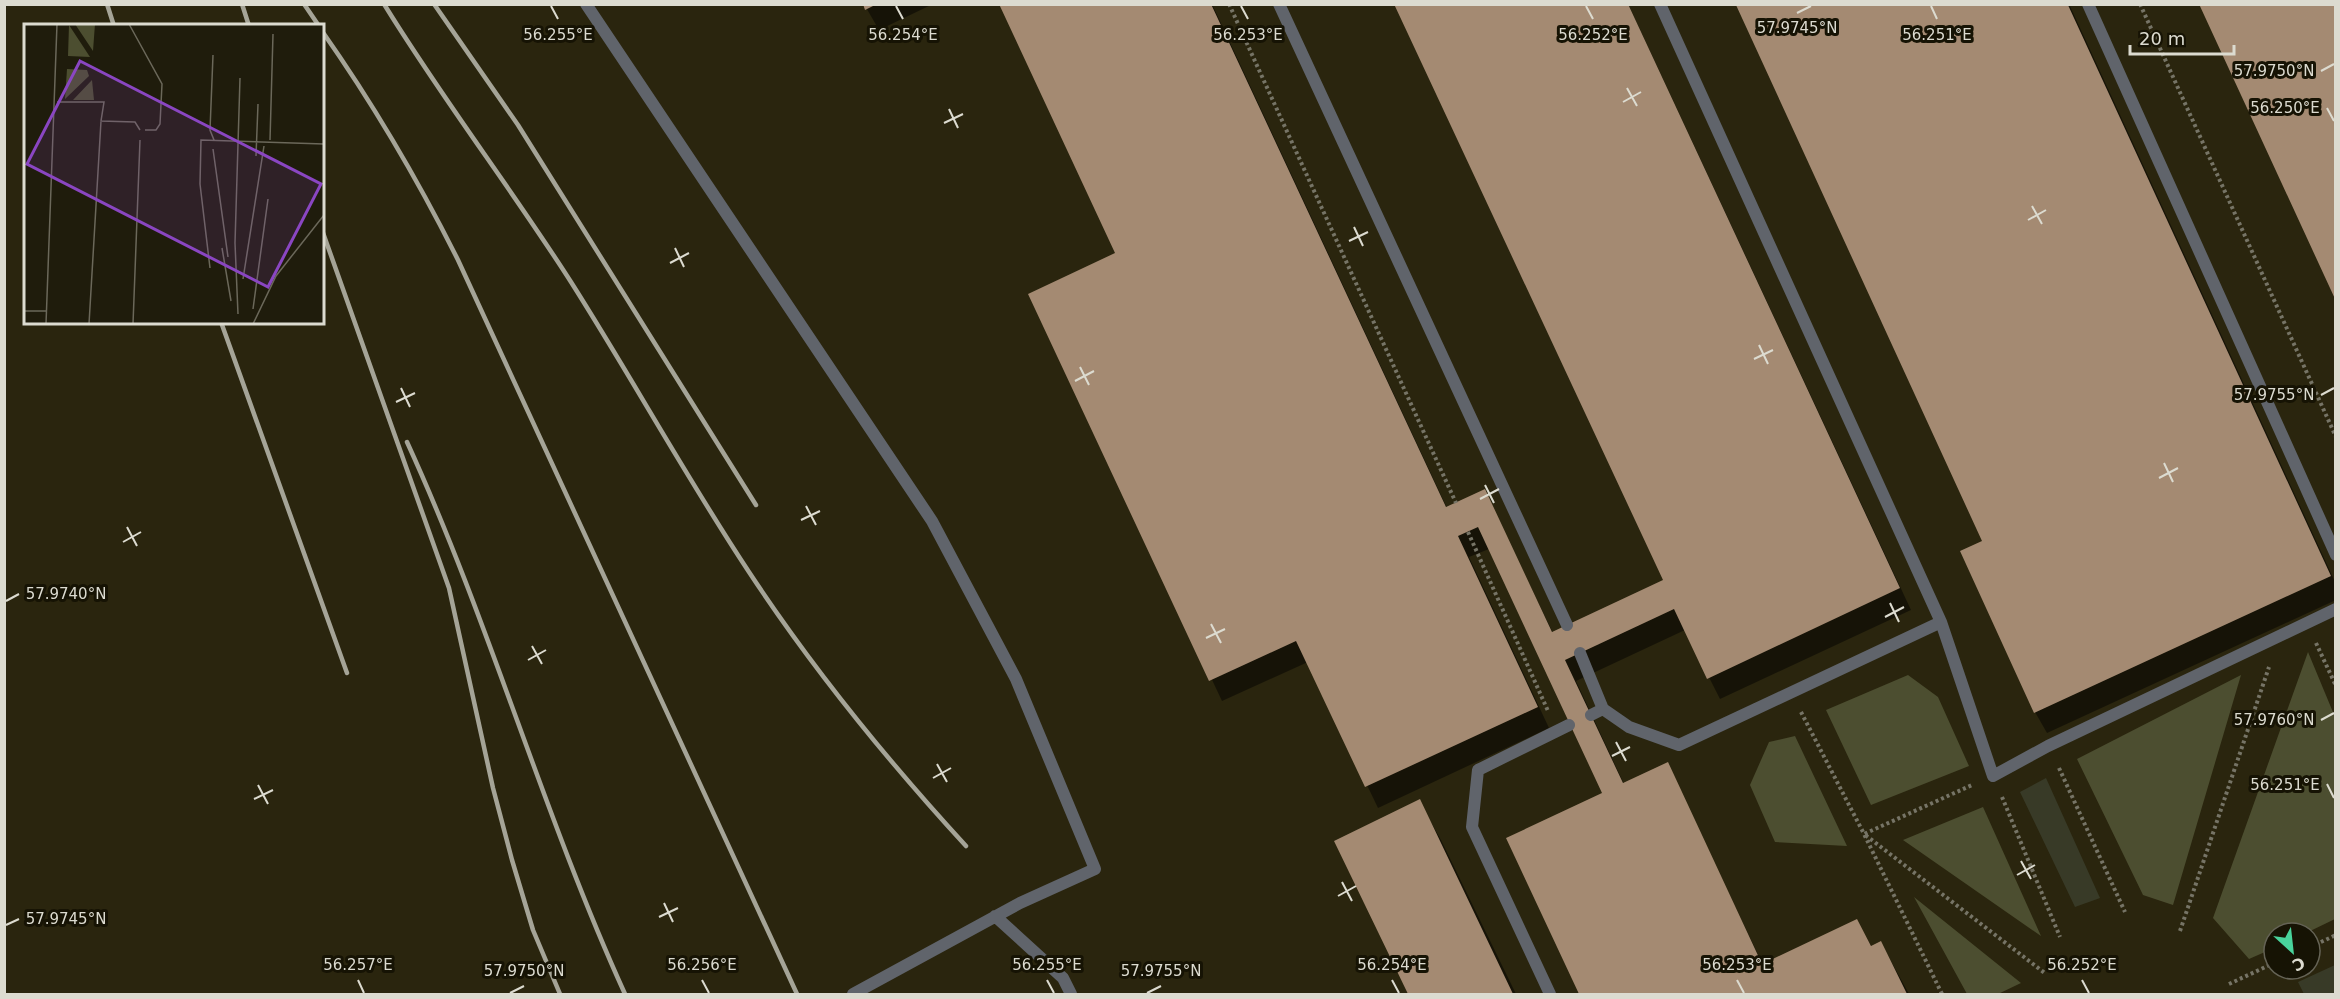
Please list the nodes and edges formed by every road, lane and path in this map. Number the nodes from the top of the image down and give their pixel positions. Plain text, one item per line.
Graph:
1 (586, 4) edge
2 (1229, 4) edge
3 (1279, 4) edge
4 (1660, 4) edge
5 (2088, 4) edge
6 (2140, 4) edge
7 (2336, 437) edge
8 (1456, 503) dead end
9 (1468, 532) dead end
10 (2336, 555) edge
11 (2336, 609) edge
12 (1941, 622) junction
13 (2307, 623) junction
14 (1567, 625) dead end
15 (2280, 635) junction
16 (1580, 653) dead end
17 (2336, 686) edge
18 (1791, 692) junction
19 (1603, 709) junction
20 (1591, 715) dead end
21 (1569, 725) dead end
22 (1557, 731) junction
23 (2048, 746) junction
24 (1993, 776) junction
25 (1864, 834) junction
26 (2125, 912) dead end
27 (995, 916) junction
28 (2180, 931) dead end
29 (2336, 936) edge
30 (2060, 937) dead end
31 (2322, 942) edge
32 (2262, 969) edge
33 (2046, 974) dead end
34 (2229, 984) dead end
35 (853, 994) edge
36 (1071, 994) edge
37 (1550, 994) edge
38 (1942, 994) edge

1 - 27 lane
2 - 8 path
3 - 14 lane
4 - 12 lane
5 - 10 lane
6 - 7 path
9 - 22 path
11 - 13 lane
12 - 18 lane
12 - 24 lane
13 - 15 lane
13 - 17 path
15 - 23 lane
15 - 28 path
16 - 19 lane
18 - 19 lane
18 - 25 path
19 - 20 lane
21 - 22 lane
22 - 37 lane
23 - 24 lane
23 - 26 path
24 - 25 path
24 - 30 path
25 - 33 path
25 - 38 path
27 - 35 lane
27 - 36 lane
29 - 31 path
32 - 34 path

